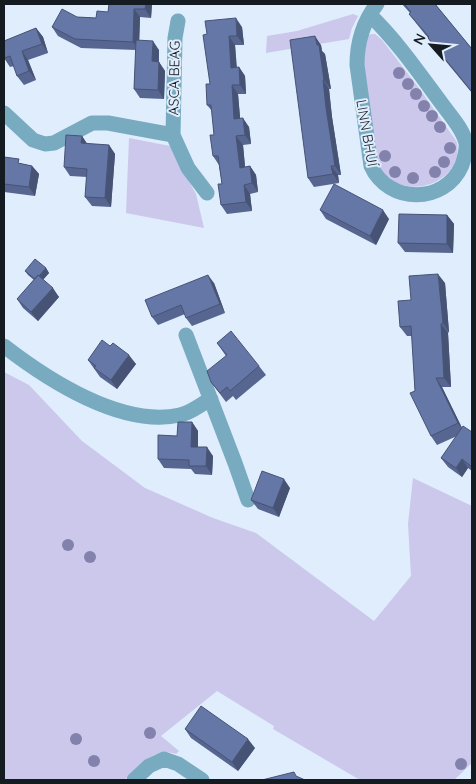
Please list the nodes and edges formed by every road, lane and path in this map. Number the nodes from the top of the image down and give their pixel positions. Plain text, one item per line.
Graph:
1 (374, 9) edge
2 (178, 21) dead end
3 (4, 112) edge
4 (173, 135) junction
5 (207, 194) dead end
6 (186, 335) dead end
7 (4, 346) edge
8 (210, 399) junction
9 (248, 500) dead end
10 (198, 779) edge
11 (134, 780) edge

1 - 1 street, LINN BHUÍ
2 - 4 street, ASCA BEAG
3 - 4 street, ASCA BEAG
4 - 5 street, ASCA BEAG
6 - 8 street
7 - 8 street
8 - 9 street
10 - 11 street

